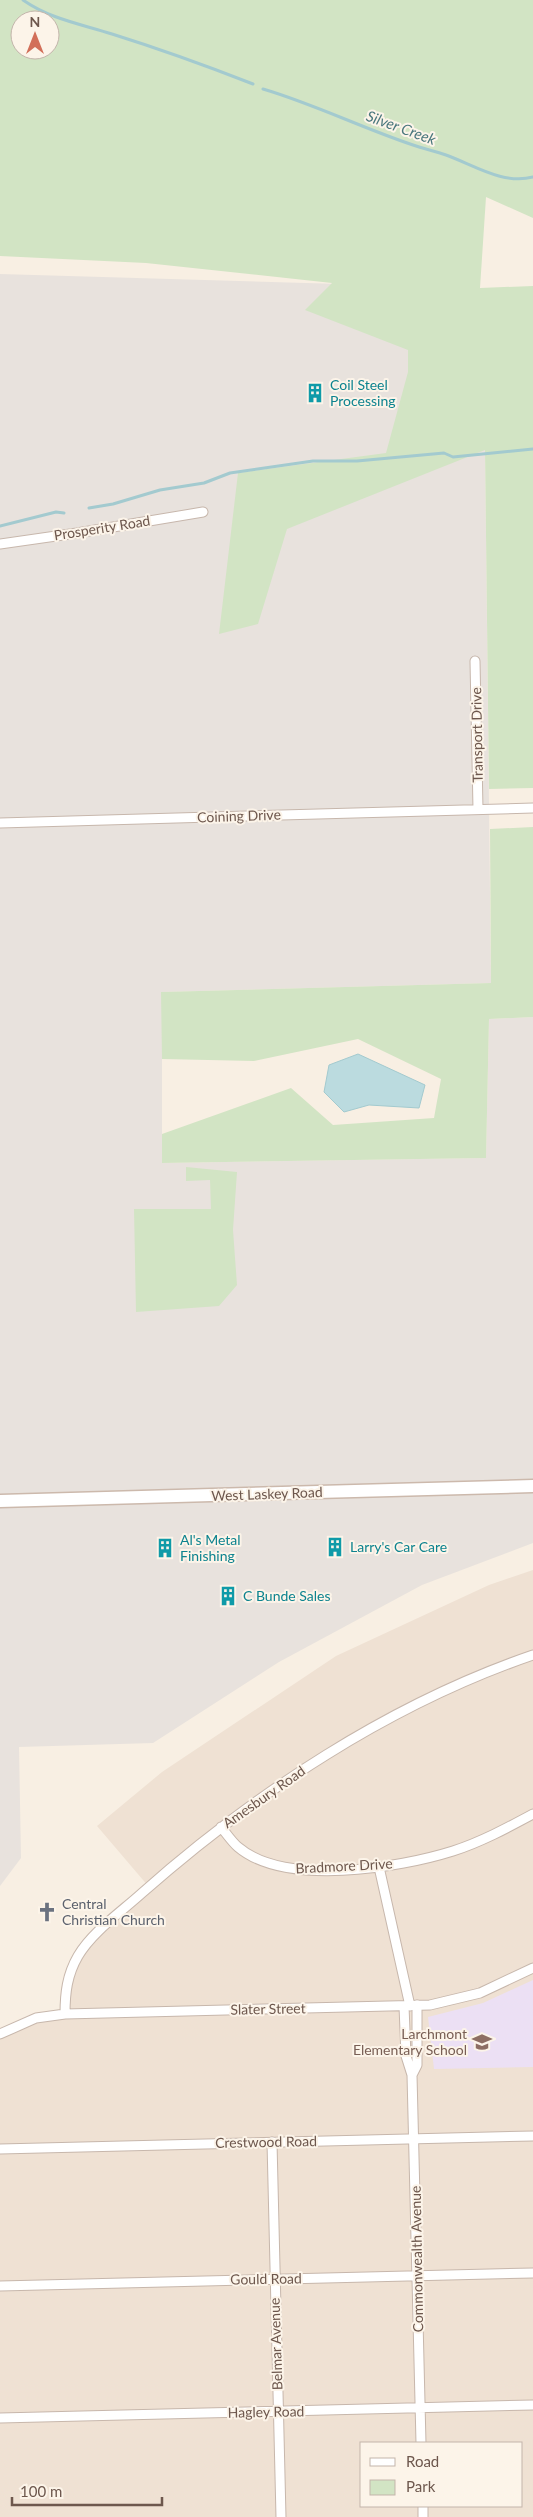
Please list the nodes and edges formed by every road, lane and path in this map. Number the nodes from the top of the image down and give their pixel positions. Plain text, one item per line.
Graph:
1 (203, 512) dead end
2 (0, 544) edge
3 (475, 661) dead end
4 (533, 808) edge
5 (478, 809) junction
6 (0, 823) edge
7 (533, 1486) edge
8 (0, 1501) edge
9 (533, 1655) edge
10 (533, 1814) edge
11 (221, 1827) junction
12 (379, 1867) junction
13 (533, 1968) edge
14 (410, 2006) junction
15 (65, 2014) junction
16 (0, 2034) edge
17 (533, 2136) edge
18 (414, 2138) junction
19 (272, 2142) junction
20 (0, 2149) edge
21 (533, 2273) edge
22 (417, 2276) junction
23 (274, 2278) junction
24 (0, 2286) edge
25 (533, 2406) edge
26 (420, 2408) junction
27 (278, 2412) junction
28 (0, 2418) edge
29 (422, 2442) edge
30 (281, 2517) edge

1 - 2 street, Prosperity Road
3 - 5 street, Transport Drive
4 - 5 street, Coining Drive
5 - 6 street, Coining Drive
7 - 8 main road, West Laskey Road
9 - 11 street, Amesbury Road
10 - 12 street, Bradmore Drive
11 - 12 street, Bradmore Drive
11 - 15 street, Amesbury Road
12 - 14 street, Commonwealth Avenue
13 - 14 street, Slater Street
14 - 15 street, Slater Street
14 - 18 street, Commonwealth Avenue
15 - 16 street, Slater Street
17 - 18 street, Crestwood Road
18 - 19 street, Crestwood Road
18 - 22 street, Commonwealth Avenue
19 - 20 street, Crestwood Road
19 - 23 street, Belmar Avenue
21 - 22 street, Gould Road
22 - 23 street, Gould Road
22 - 26 street, Commonwealth Avenue
23 - 24 street, Gould Road
23 - 27 street, Belmar Avenue
25 - 26 street, Hagley Road
26 - 27 street, Hagley Road
26 - 29 street, Commonwealth Avenue
27 - 28 street, Hagley Road
27 - 30 street, Belmar Avenue

